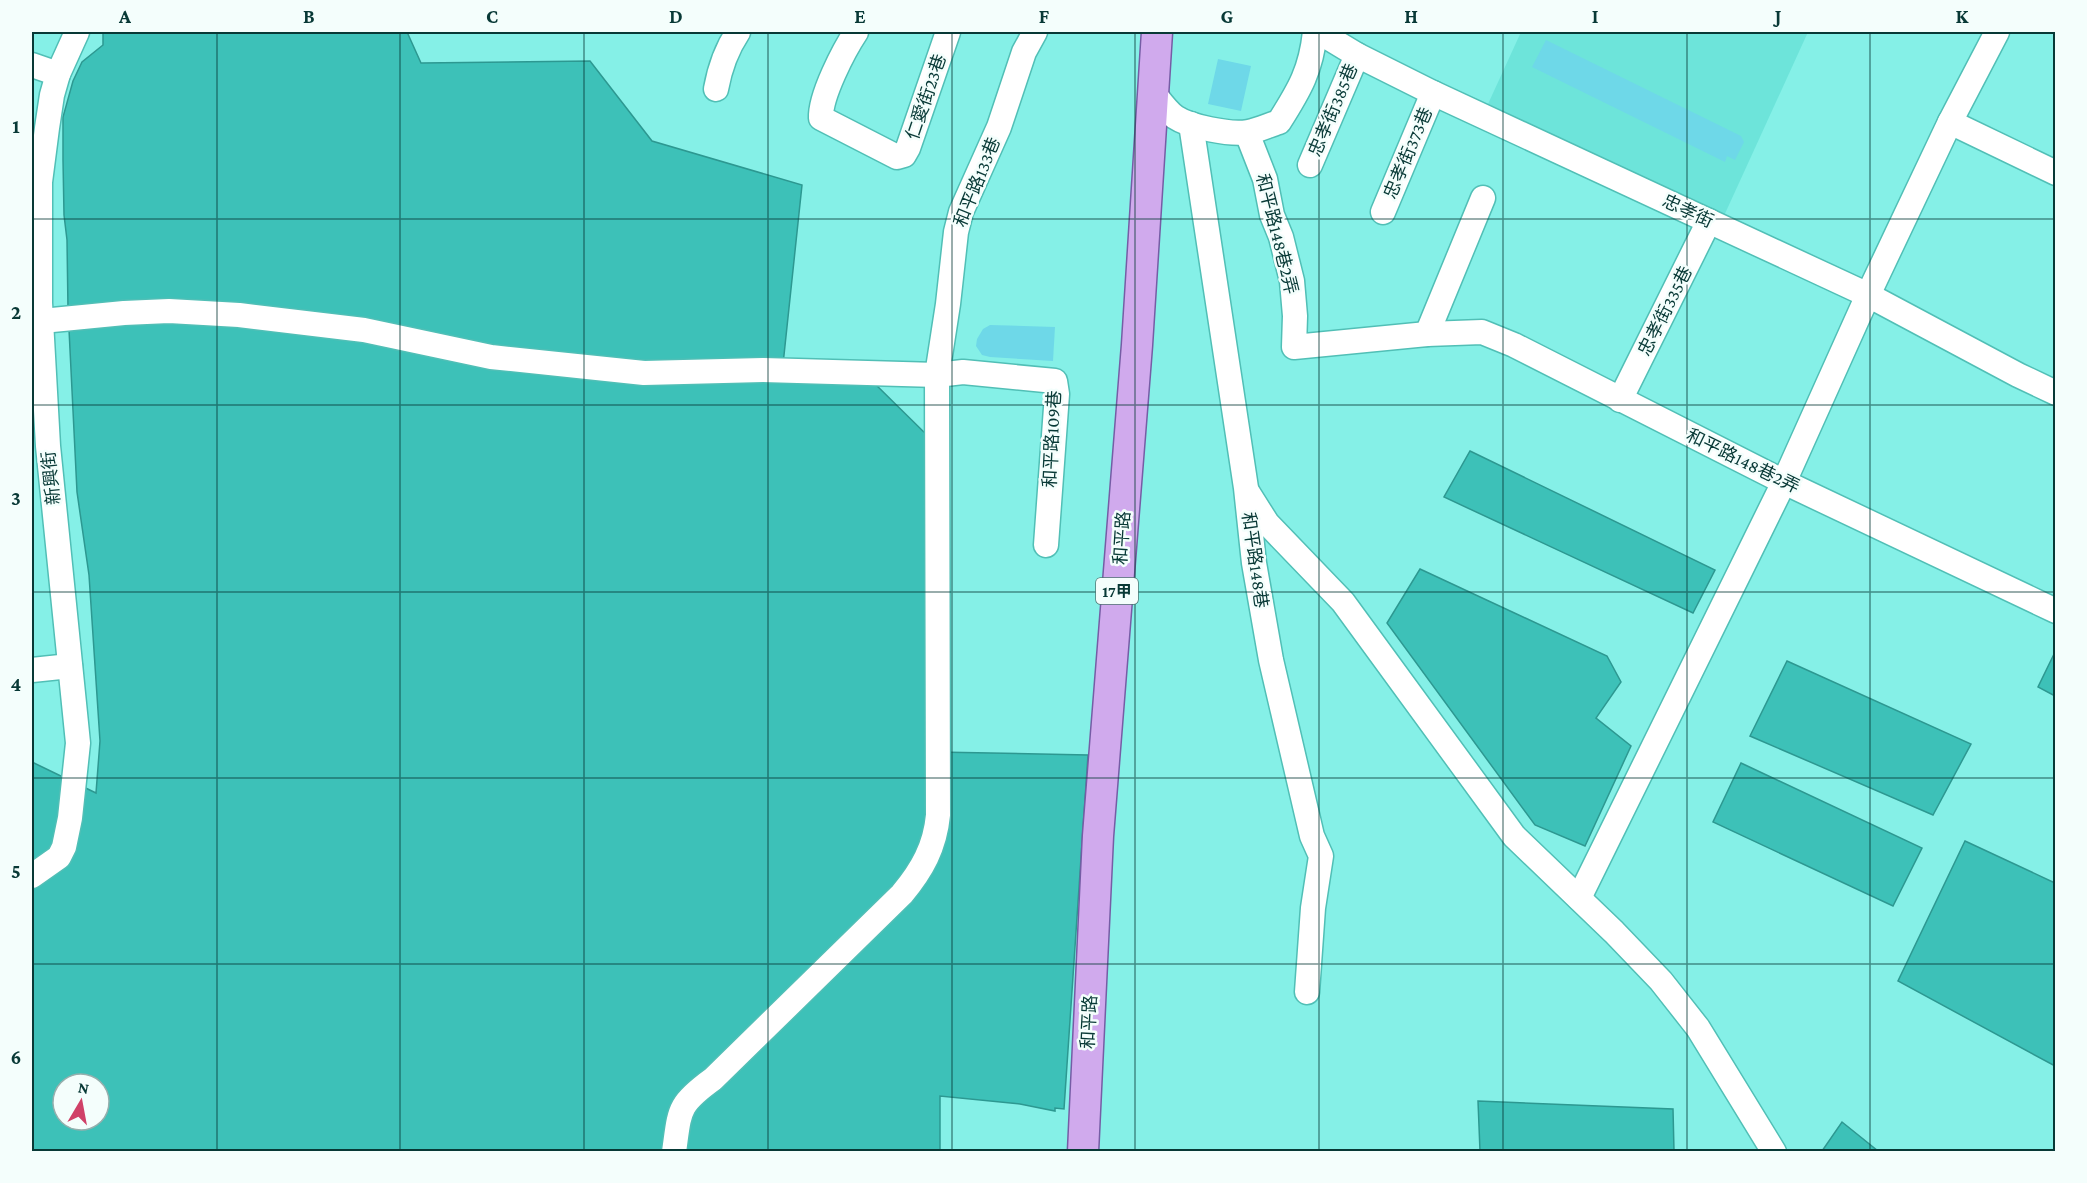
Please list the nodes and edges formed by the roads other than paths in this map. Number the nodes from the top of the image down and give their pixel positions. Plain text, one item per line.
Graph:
1 (77, 32) edge
2 (738, 32) edge
3 (856, 32) edge
4 (948, 32) edge
5 (1035, 32) edge
6 (1157, 32) edge
7 (1317, 32) edge
8 (1997, 32) edge
9 (1357, 55) junction
10 (32, 65) edge
11 (58, 74) junction
12 (716, 89) dead end
13 (1153, 92) junction
14 (1433, 93) junction
15 (1950, 122) junction
16 (1191, 124) junction
17 (1247, 132) junction
18 (1310, 165) dead end
19 (2055, 173) edge
20 (36, 181) edge
21 (1483, 198) dead end
22 (1383, 212) dead end
23 (1709, 221) junction
24 (36, 251) edge
25 (1868, 295) junction
26 (42, 321) junction
27 (1427, 334) junction
28 (937, 375) junction
29 (2055, 393) edge
30 (1620, 400) junction
31 (40, 445) edge
32 (1784, 482) junction
33 (1246, 488) junction
34 (1046, 545) dead end
35 (2055, 611) edge
36 (70, 666) junction
37 (32, 670) edge
38 (32, 875) edge
39 (1579, 898) junction
40 (1307, 992) dead end
41 (674, 1152) edge
42 (1083, 1152) edge
43 (1774, 1152) edge

1 - 11 street, 新興街
2 - 12 street
3 - 4 street, 仁愛街23巷
5 - 28 street, 和平路133巷
6 - 13 main road, 和平路 / 17甲
7 - 9 street, 忠孝街
7 - 17 street
8 - 15 street
9 - 14 street, 忠孝街
9 - 18 street, 忠孝街385巷
10 - 11 street
11 - 20 street, 新興街
13 - 16 street
13 - 42 main road, 和平路 / 17甲
14 - 22 street, 忠孝街373巷
14 - 23 street, 忠孝街
15 - 19 street
15 - 25 street
16 - 17 street
16 - 33 street, 和平路148巷
17 - 27 street, 和平路148巷2弄
20 - 24 street, 新興街
21 - 27 street
23 - 25 street, 忠孝街
23 - 30 street, 忠孝街335巷
24 - 26 street, 新興街
25 - 29 street, 忠孝街
25 - 32 street
26 - 28 street
26 - 31 street, 新興街
27 - 30 street, 和平路148巷2弄
28 - 34 street, 和平路109巷
28 - 41 street, 和平路133巷
30 - 32 street, 和平路148巷2弄
31 - 36 street, 新興街
32 - 35 street, 和平路148巷2弄
32 - 39 street
33 - 39 street
33 - 40 street, 和平路148巷
36 - 37 street
36 - 38 street, 新興街
39 - 43 street

